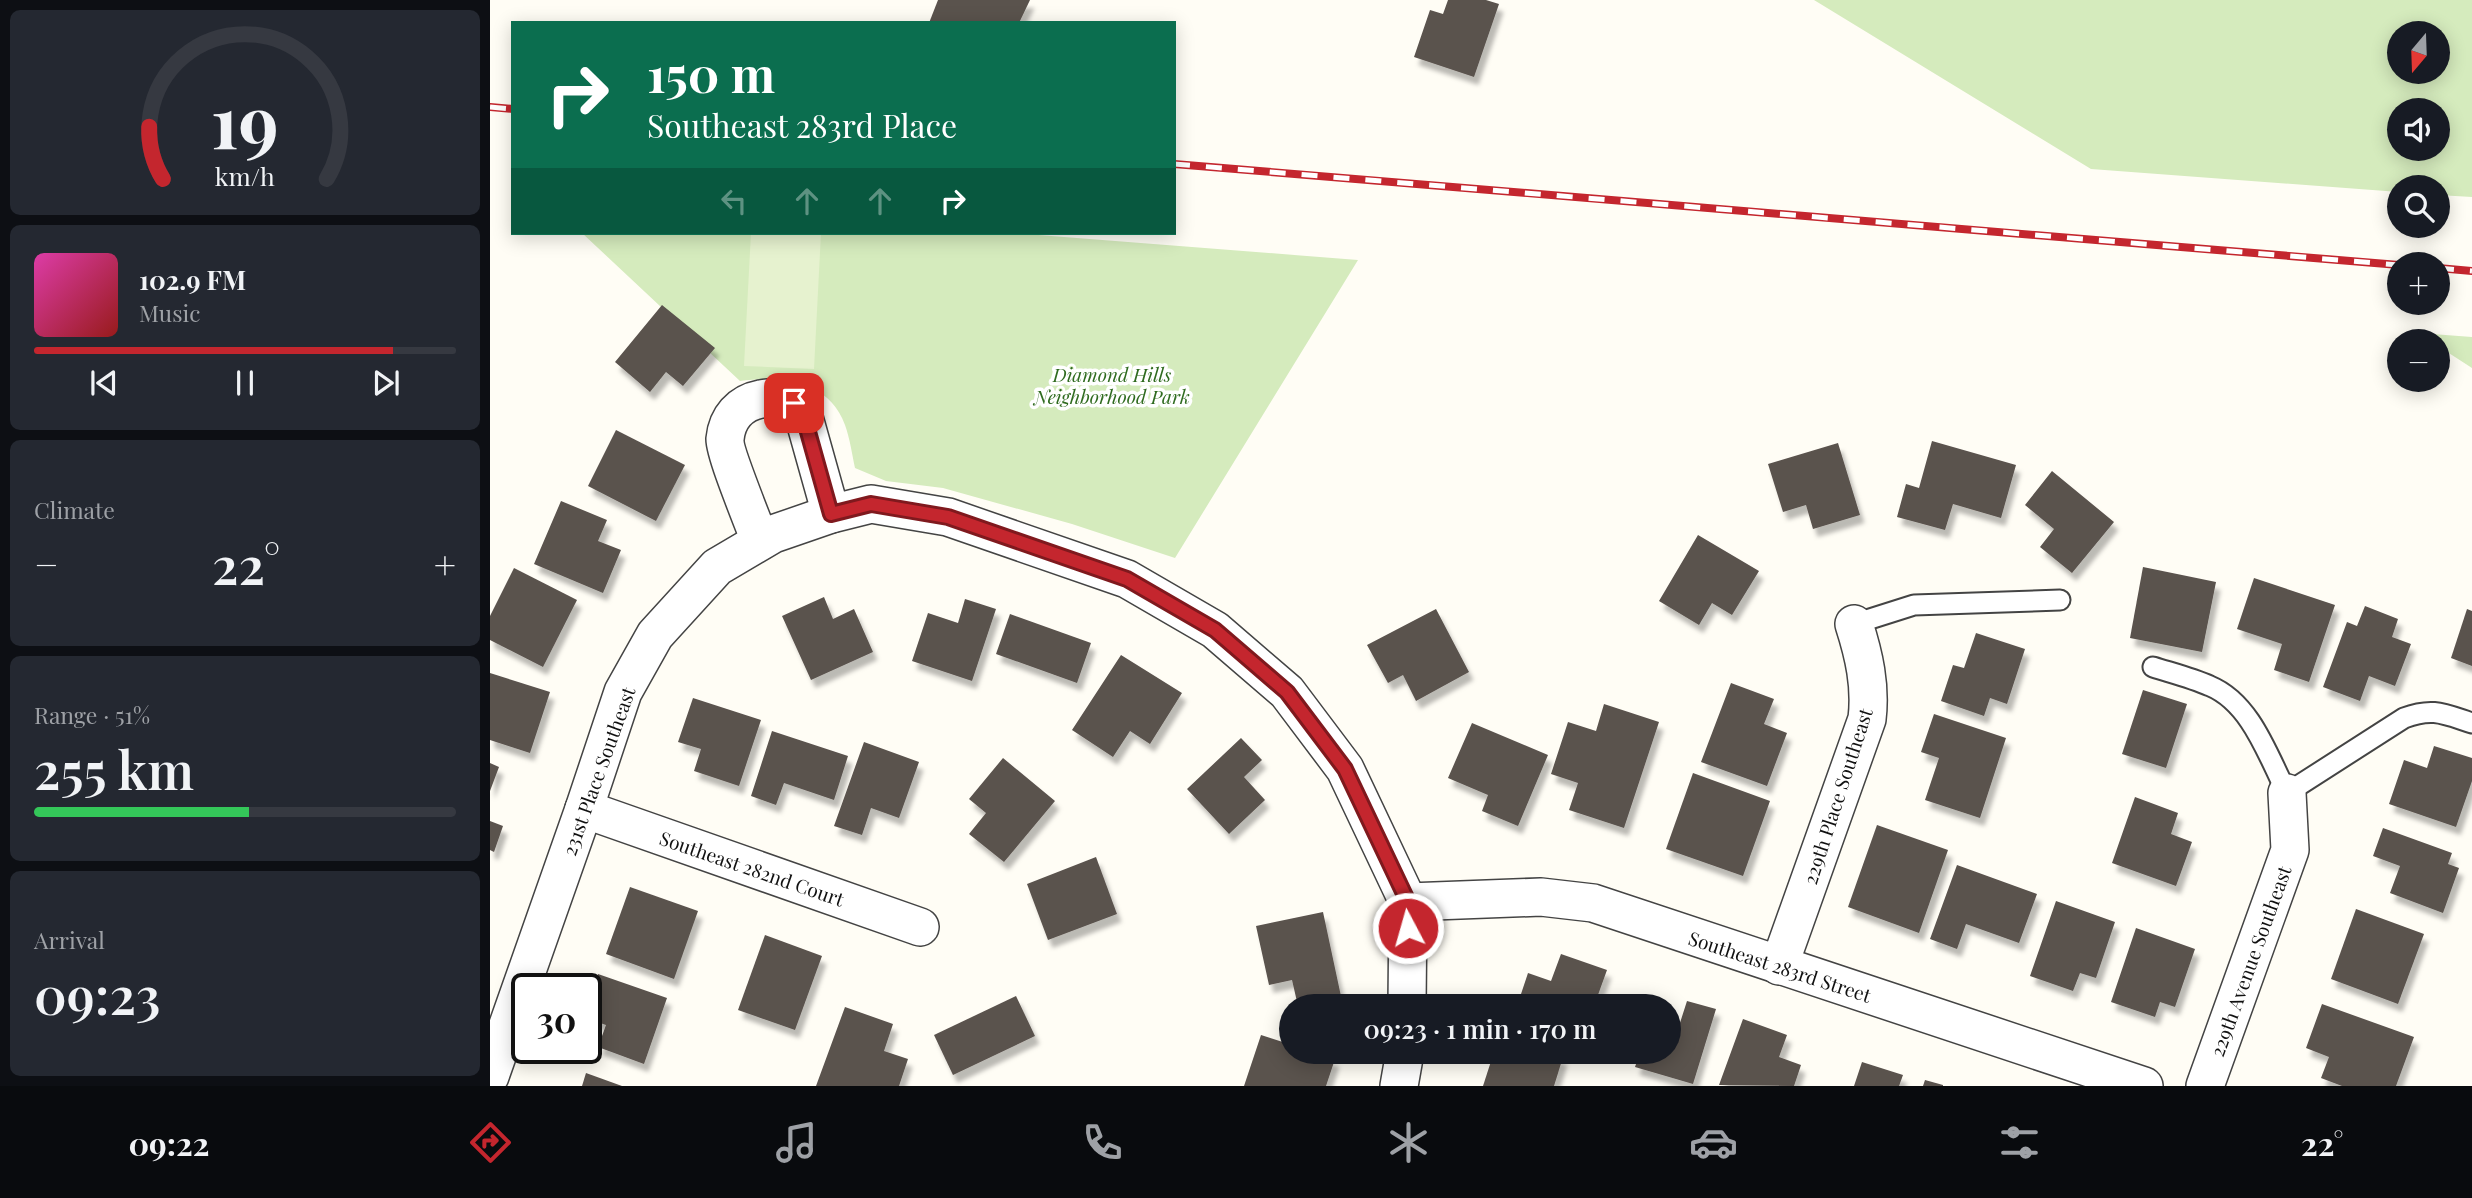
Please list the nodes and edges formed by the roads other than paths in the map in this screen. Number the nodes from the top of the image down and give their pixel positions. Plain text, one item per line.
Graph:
1 (831, 514) junction
2 (760, 541) junction
3 (2060, 600) dead end
4 (1854, 624) joint
5 (2153, 667) dead end
6 (2472, 723) edge
7 (2287, 793) junction
8 (584, 809) junction
9 (1408, 902) junction
10 (920, 927) dead end
11 (1779, 966) junction
12 (1407, 994) edge
13 (1403, 1064) edge
14 (490, 1076) edge
15 (1399, 1086) edge
16 (2144, 1086) edge
17 (2205, 1086) edge

1 - 2 street, 231st Place Southeast
1 - 2 street
1 - 9 street, 231st Place Southeast
2 - 8 street, 231st Place Southeast
3 - 4 lane
4 - 11 street, 229th Place Southeast
5 - 7 lane
6 - 7 lane
7 - 17 street, 229th Avenue Southeast
8 - 10 street, Southeast 282nd Court
8 - 14 street, 231st Place Southeast
9 - 11 street, Southeast 283rd Street
9 - 12 street
11 - 16 street, Southeast 283rd Street
13 - 15 street

